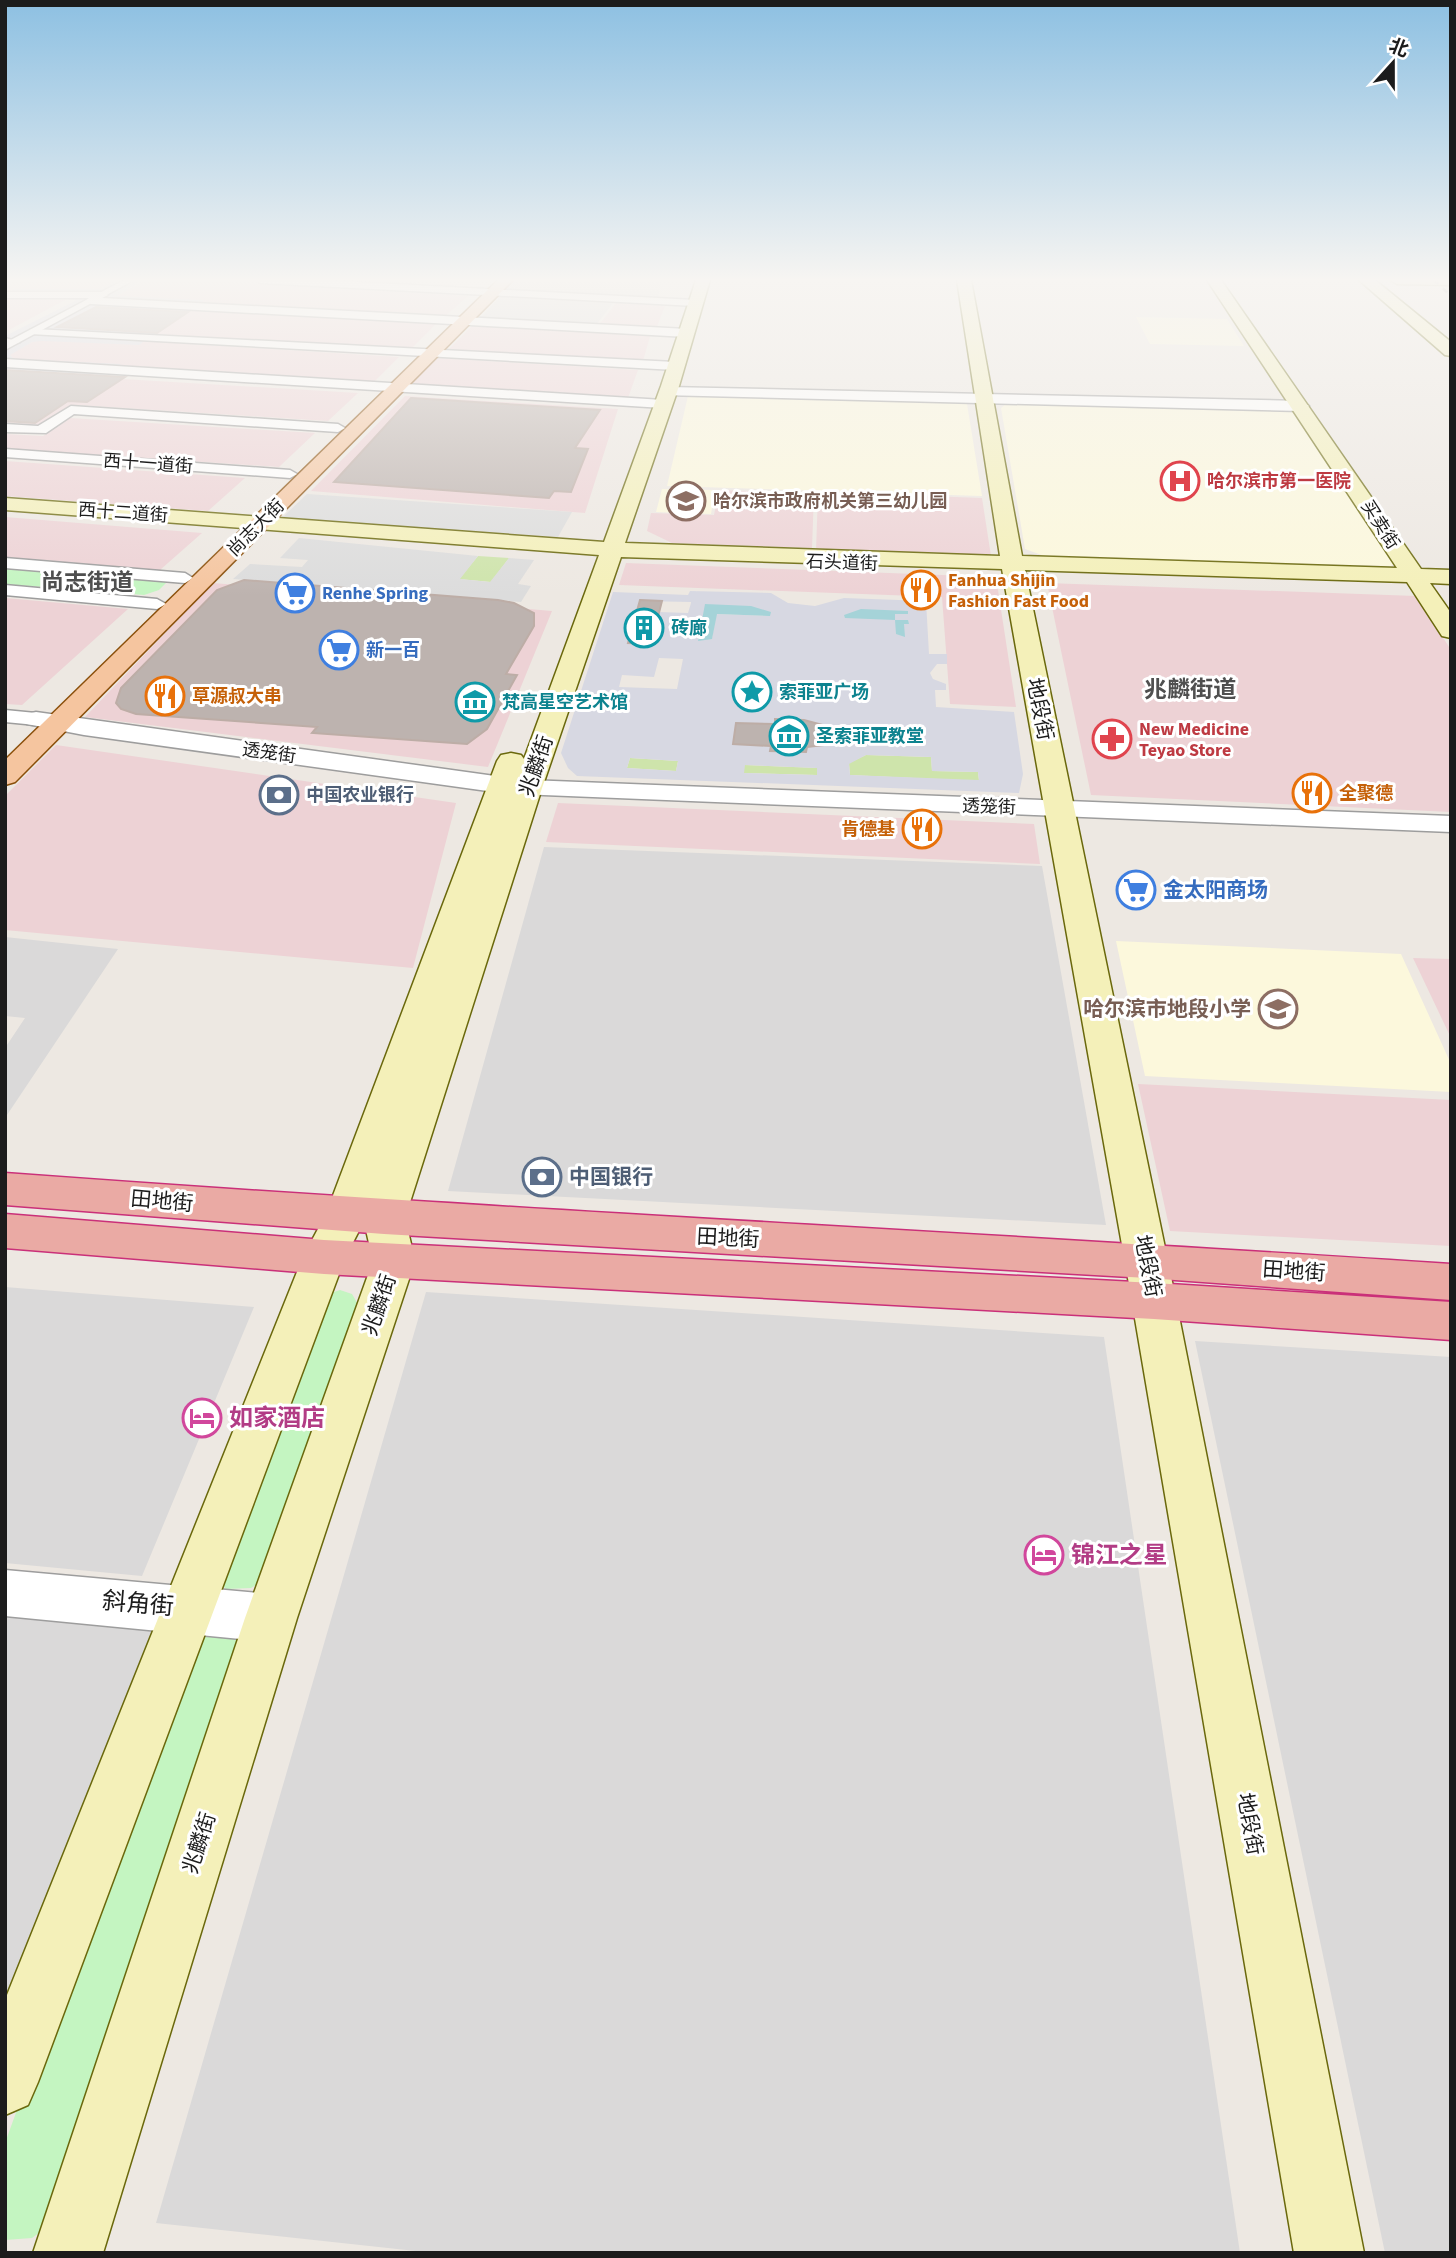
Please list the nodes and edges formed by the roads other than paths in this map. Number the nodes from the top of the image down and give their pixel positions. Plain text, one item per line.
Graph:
1 (364, 385) edge
2 (401, 385) edge
3 (657, 385) edge
4 (912, 385) edge
5 (980, 385) edge
6 (1287, 385) edge
7 (390, 387) junction
8 (982, 397) junction
9 (1301, 406) junction
10 (5, 428) edge
11 (338, 428) junction
12 (5, 453) edge
13 (290, 474) junction
14 (5, 504) edge
15 (5, 511) edge
16 (247, 526) junction
17 (599, 552) junction
18 (5, 563) edge
19 (1013, 566) junction
20 (1451, 577) edge
21 (185, 578) junction
22 (1415, 579) junction
23 (1451, 584) edge
24 (5, 590) edge
25 (157, 604) junction
26 (1451, 631) edge
27 (5, 716) edge
28 (48, 721) junction
29 (5, 748) edge
30 (5, 776) edge
31 (515, 787) junction
32 (1060, 810) junction
33 (1451, 824) edge
34 (5, 1189) edge
35 (365, 1217) junction
36 (5, 1231) edge
37 (324, 1257) junction
38 (394, 1261) junction
39 (1150, 1281) junction
40 (1451, 1282) edge
41 (1451, 1321) edge
42 (5, 1593) edge
43 (187, 1608) junction
44 (271, 1618) junction
45 (5, 2082) edge
46 (68, 2253) edge
47 (1329, 2253) edge

1 - 7 street
2 - 7 street
3 - 17 main road, 兆麟街
4 - 8 street
5 - 8 main road, 地段街
6 - 9 main road, 买卖街
7 - 11 main road, 尚志大街
7 - 16 main road, 尚志大街
8 - 9 street
8 - 19 main road, 地段街
9 - 22 main road, 买卖街
10 - 11 street
11 - 13 main road, 尚志大街
12 - 13 street, 西十一道街
13 - 16 main road, 尚志大街
14 - 16 main road, 西十二道街
15 - 16 main road, 西十二道街
16 - 17 main road, 石头道街
16 - 21 main road, 尚志大街
16 - 28 main road, 尚志大街
17 - 19 main road, 石头道街
17 - 31 main road, 兆麟街
18 - 21 street
19 - 22 main road, 石头道街
19 - 32 main road, 地段街
20 - 22 main road, 石头道街
21 - 25 main road, 尚志大街
22 - 23 main road, 石头道街
22 - 26 main road, 买卖街
24 - 25 street
25 - 28 main road, 尚志大街
27 - 28 street
28 - 29 main road, 尚志大街
28 - 30 main road, 尚志大街
28 - 31 street, 透笼街
31 - 32 street, 透笼街
31 - 35 main road, 兆麟街
32 - 33 street, 透笼街
32 - 39 main road, 地段街
34 - 35 highway, 田地街
35 - 37 main road, 兆麟街
35 - 38 main road, 兆麟街
35 - 39 highway, 田地街
36 - 37 highway, 田地街
37 - 38 highway, 田地街
37 - 43 main road, 兆麟街
38 - 39 highway, 田地街
38 - 44 main road, 兆麟街
39 - 40 highway, 田地街
39 - 41 highway, 田地街
39 - 47 main road, 地段街
42 - 43 street, 斜角街
43 - 44 street, 斜角街
43 - 45 main road, 兆麟街
44 - 46 main road, 兆麟街

